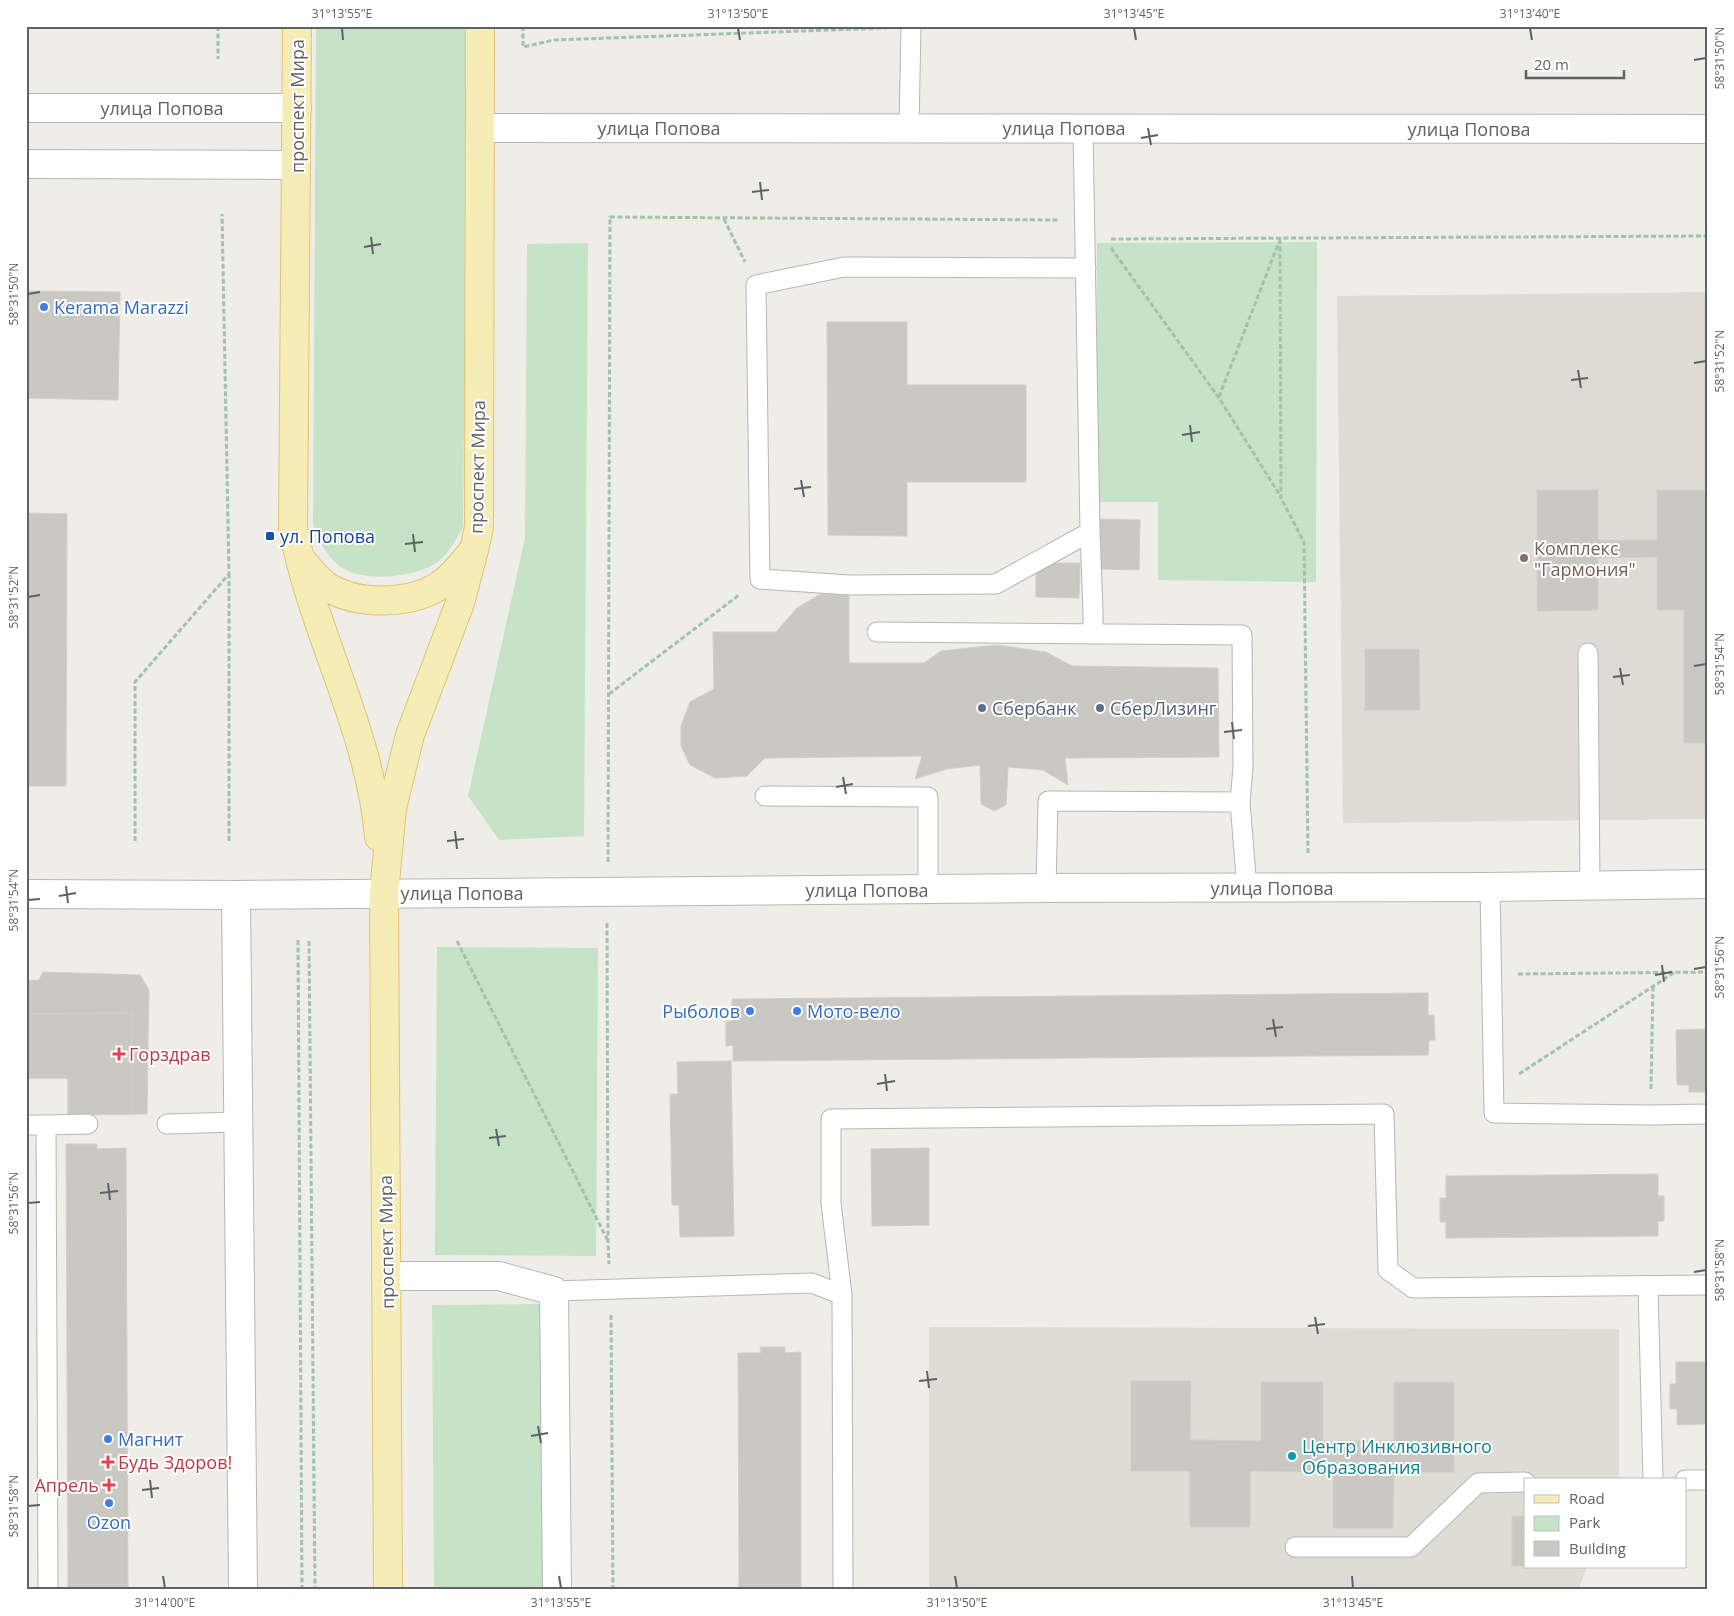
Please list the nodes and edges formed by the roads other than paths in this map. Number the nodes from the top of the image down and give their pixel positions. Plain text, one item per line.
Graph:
1 (297, 26) edge
2 (480, 26) edge
3 (911, 27) edge
4 (26, 108) edge
5 (297, 108) junction
6 (480, 128) junction
7 (909, 128) junction
8 (1083, 129) junction
9 (1708, 129) edge
10 (26, 164) edge
11 (296, 165) junction
12 (1086, 268) junction
13 (1090, 532) junction
14 (474, 550) junction
15 (298, 556) junction
16 (877, 632) dead end
17 (1092, 634) junction
18 (1588, 653) dead end
19 (766, 796) dead end
20 (1240, 802) junction
21 (1708, 884) edge
22 (1590, 885) junction
23 (1046, 888) junction
24 (1490, 888) junction
25 (1247, 889) junction
26 (928, 890) junction
27 (26, 894) edge
28 (236, 894) junction
29 (384, 894) junction
30 (1708, 1114) edge
31 (238, 1122) junction
32 (88, 1124) dead end
33 (166, 1124) dead end
34 (26, 1125) edge
35 (46, 1125) junction
36 (386, 1276) junction
37 (1708, 1285) edge
38 (1648, 1286) junction
39 (554, 1291) junction
40 (842, 1295) junction
41 (1653, 1478) edge
42 (1686, 1480) edge
43 (1708, 1480) edge
44 (1524, 1482) edge
45 (1295, 1546) dead end
46 (48, 1590) edge
47 (243, 1590) edge
48 (388, 1590) edge
49 (557, 1590) edge
50 (843, 1590) edge

1 - 5 main road, проспект Мира
2 - 6 main road, проспект Мира
3 - 7 lane
4 - 5 street, улица Попова
5 - 11 main road, проспект Мира
6 - 7 street, улица Попова
6 - 14 main road, проспект Мира
7 - 8 street, улица Попова
8 - 9 street, улица Попова
8 - 12 lane
10 - 11 street
11 - 15 main road, проспект Мира
12 - 13 lane
12 - 13 lane
13 - 17 lane
14 - 15 main road
14 - 29 main road, проспект Мира
15 - 29 main road, проспект Мира
16 - 17 lane
17 - 20 lane
18 - 22 lane
19 - 26 lane
20 - 23 lane
20 - 25 lane
21 - 22 street, улица Попова
22 - 24 street, улица Попова
23 - 25 street, улица Попова
23 - 26 street, улица Попова
24 - 25 street, улица Попова
24 - 30 lane
26 - 29 street, улица Попова
27 - 28 street, улица Попова
28 - 29 street, улица Попова
28 - 31 street
29 - 36 main road, проспект Мира
31 - 33 lane
31 - 47 street
32 - 35 lane
34 - 35 lane
35 - 46 lane
36 - 39 street
36 - 48 main road, проспект Мира
37 - 38 lane
38 - 40 lane
38 - 41 lane
39 - 40 lane
39 - 49 street
40 - 50 lane
42 - 43 lane
44 - 45 lane

